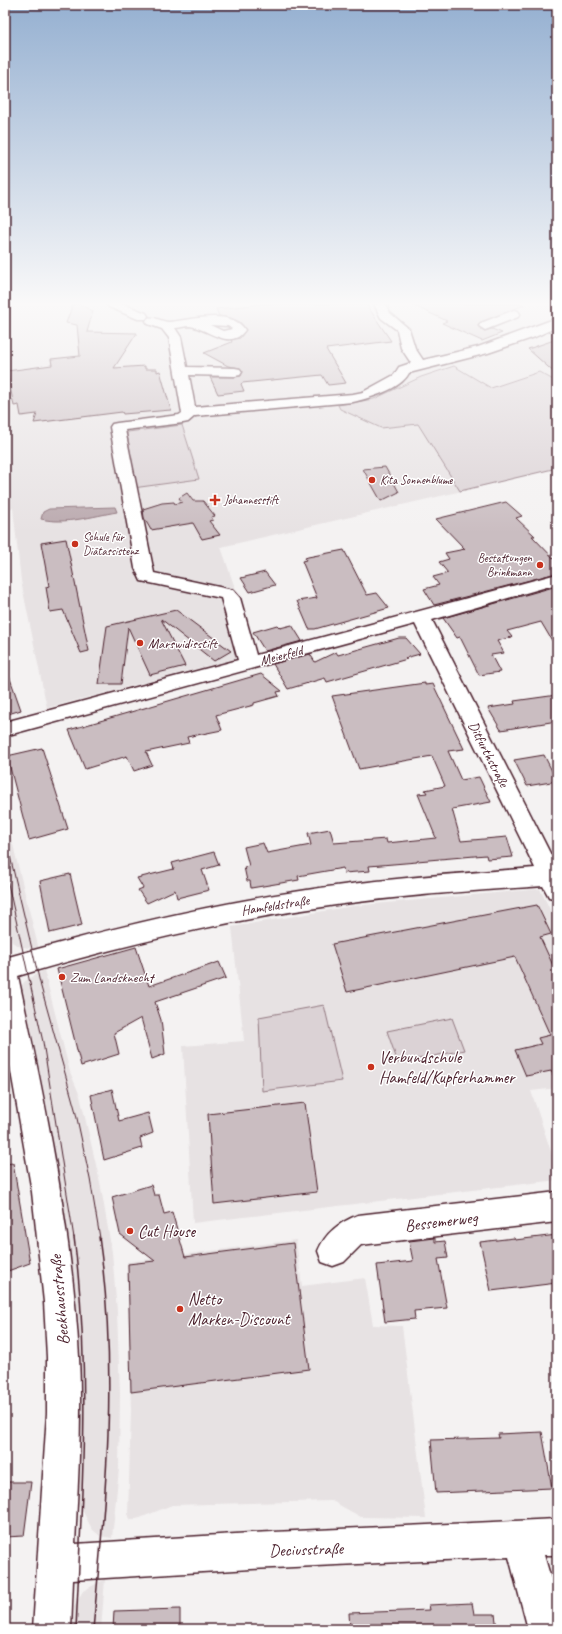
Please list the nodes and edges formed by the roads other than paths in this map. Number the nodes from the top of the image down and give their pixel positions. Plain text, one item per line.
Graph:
1 (183, 380) edge
2 (396, 380) edge
3 (285, 400) junction
4 (188, 412) junction
5 (294, 419) dead end
6 (557, 579) edge
7 (421, 618) junction
8 (249, 664) junction
9 (5, 729) edge
10 (553, 883) edge
11 (5, 969) edge
12 (5, 975) edge
13 (557, 1207) edge
14 (333, 1251) dead end
15 (557, 1537) edge
16 (522, 1540) junction
17 (55, 1562) junction
18 (52, 1629) edge
19 (547, 1629) edge

1 - 4 street
2 - 3 street
3 - 4 street
3 - 5 street
4 - 8 street
6 - 7 street, Meierfeld
7 - 8 street, Meierfeld
7 - 10 street, Ditfurthstraße
8 - 9 street, Meierfeld
10 - 11 street, Hamfeldstraße
12 - 17 street, Beckhausstraße
13 - 14 street, Bessemerweg
15 - 16 street, Deciusstraße
16 - 17 street, Deciusstraße
16 - 19 street
17 - 18 street, Beckhausstraße

